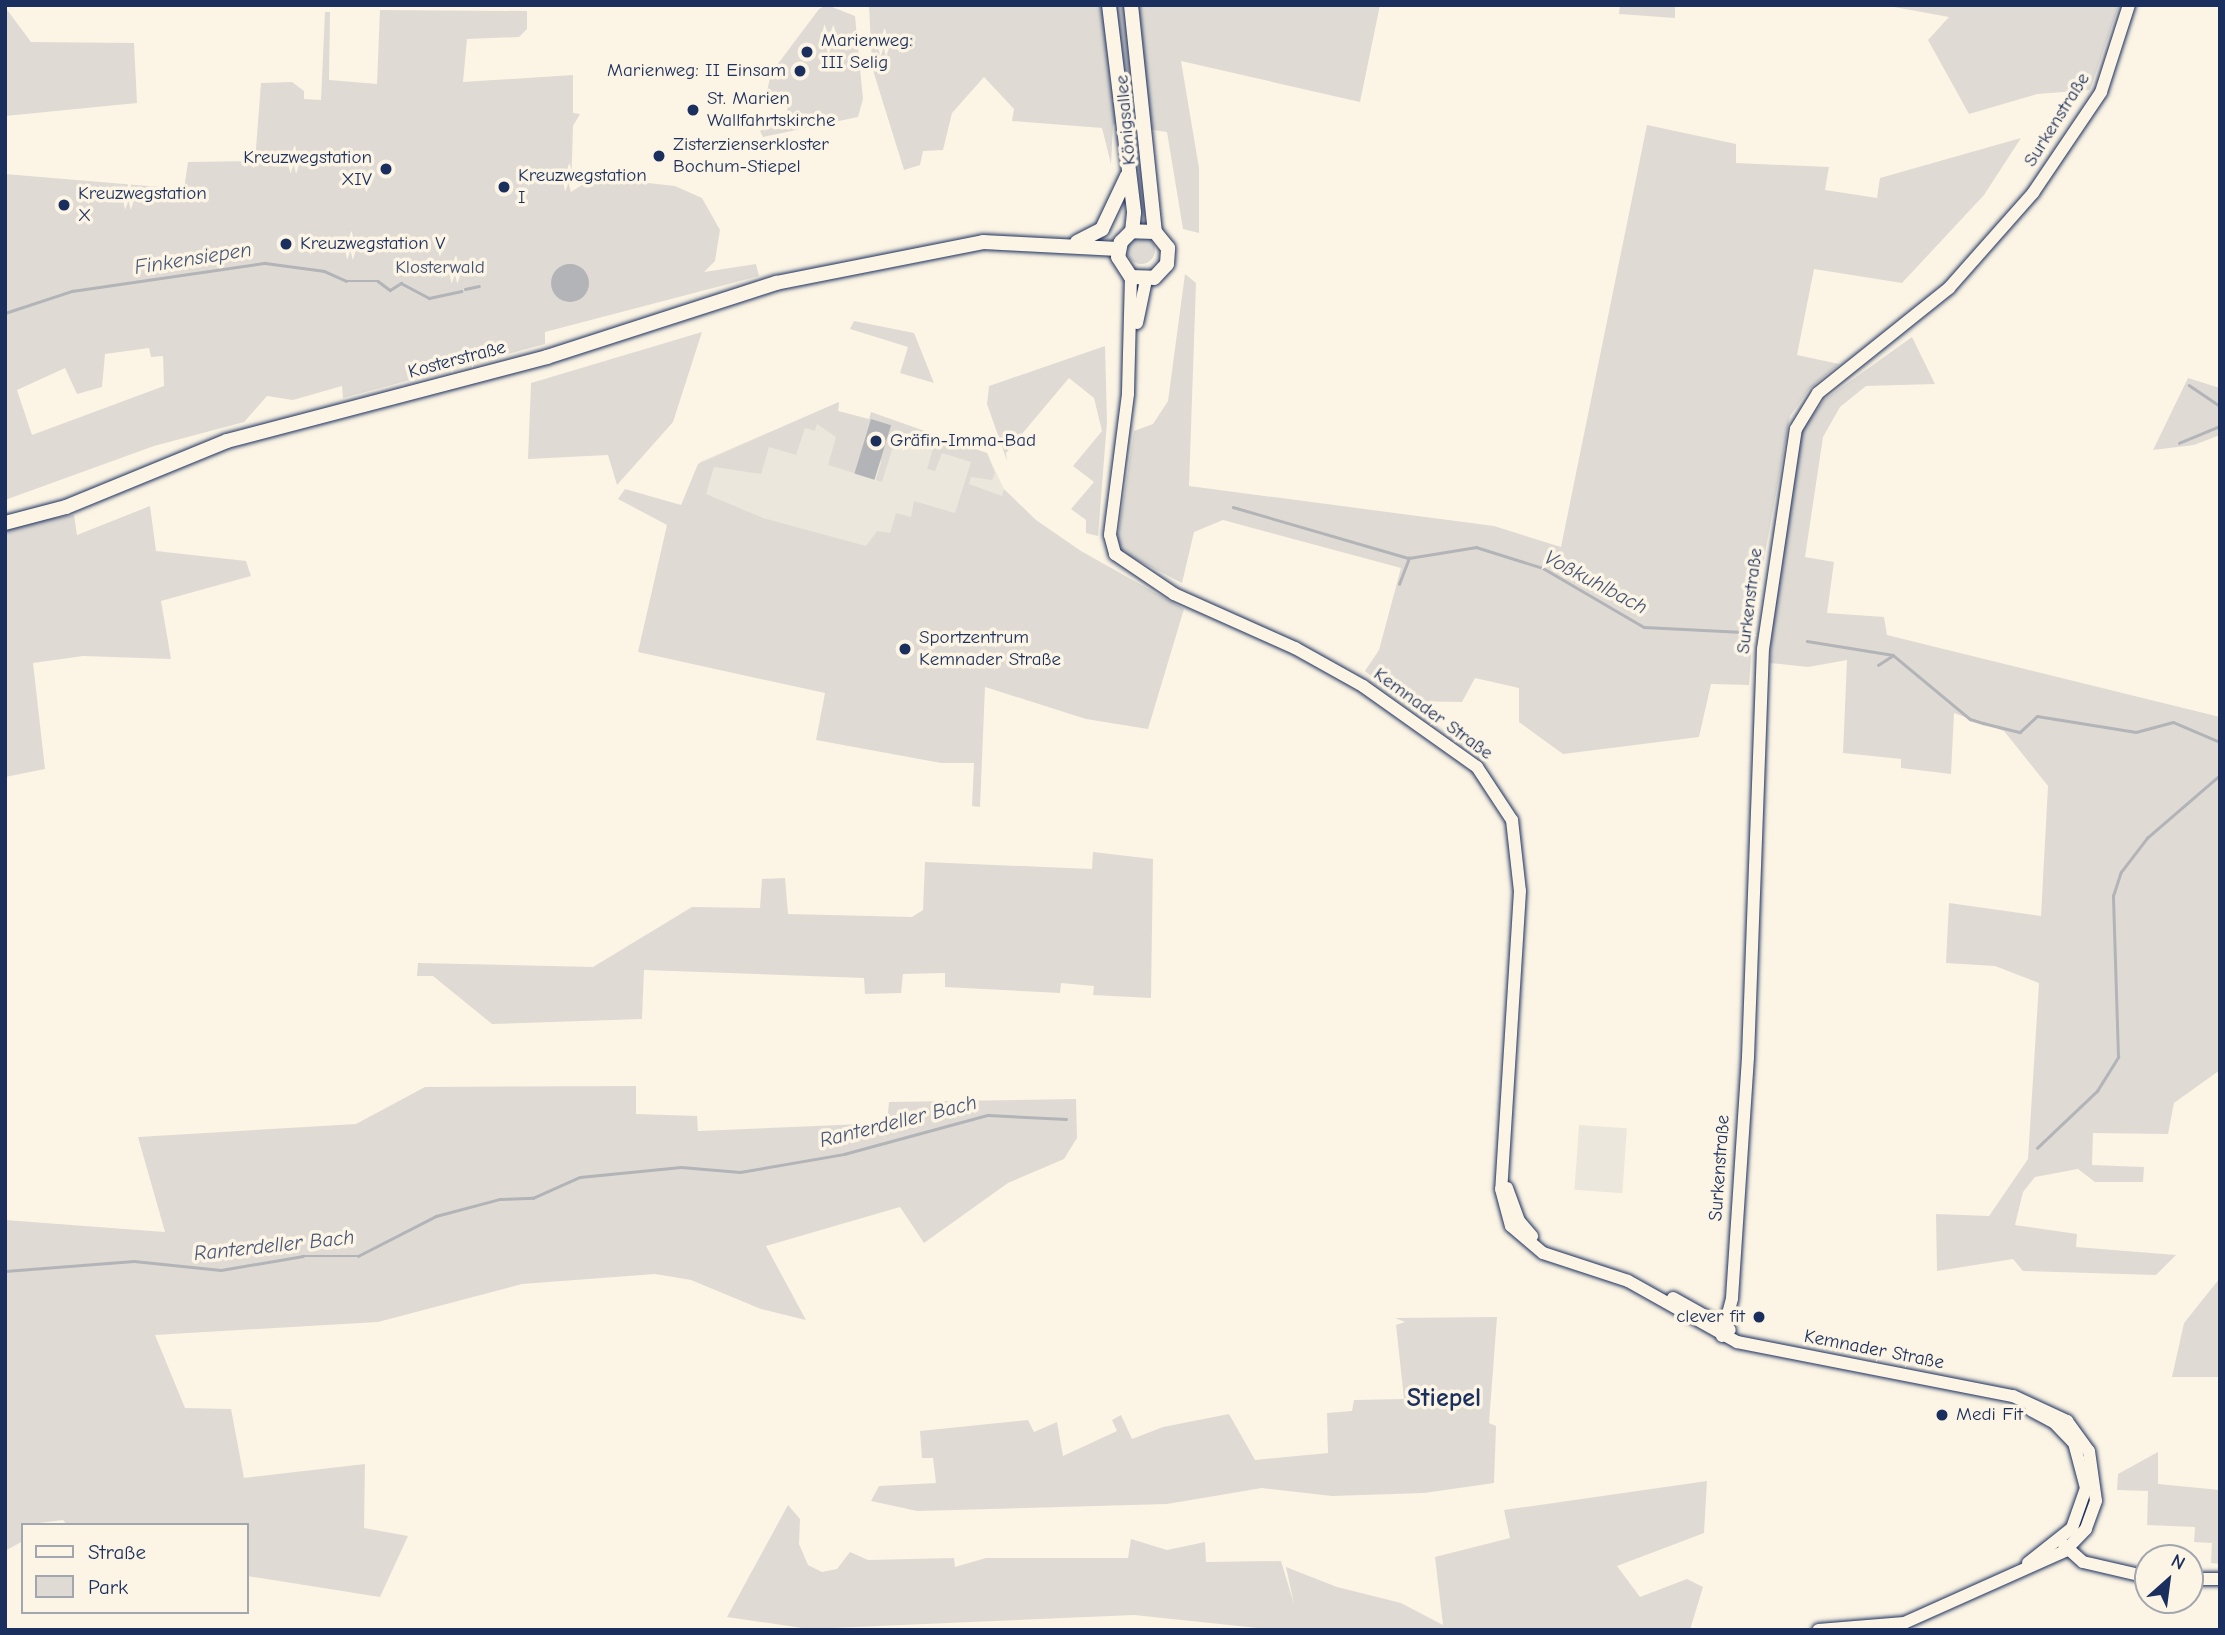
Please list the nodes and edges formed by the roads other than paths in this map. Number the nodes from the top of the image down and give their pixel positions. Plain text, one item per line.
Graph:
1 (1110, 5) edge
2 (1131, 5) edge
3 (2129, 5) edge
4 (1129, 168) junction
5 (1132, 231) junction
6 (1155, 232) junction
7 (1031, 242) junction
8 (1074, 243) junction
9 (1118, 253) junction
10 (1130, 277) junction
11 (1146, 280) junction
12 (1132, 344) junction
13 (5, 523) edge
14 (1115, 554) joint
15 (1723, 1331) junction
16 (2090, 1469) junction
17 (2063, 1538) junction
18 (2077, 1541) junction
19 (2065, 1551) junction
20 (2106, 1567) junction
21 (2017, 1572) junction
22 (2134, 1574) edge
23 (1818, 1630) edge

1 - 4 main road, Königsallee
2 - 6 main road, Königsallee
3 - 15 main road, Surkenstraße
4 - 5 main road, Königsallee
4 - 8 main road, Königsallee
5 - 6 main road
5 - 9 main road
6 - 11 main road, Königsallee
7 - 8 main road
7 - 9 main road
7 - 13 main road, Kosterstraße
8 - 9 main road
9 - 10 main road, Königsallee
10 - 11 main road
10 - 12 main road, Königsallee
11 - 12 main road, Königsallee
12 - 14 main road, Königsallee
14 - 15 main road, Kemnader Straße
15 - 16 main road, Kemnader Straße
16 - 17 main road, Kemnader Straße
16 - 18 main road, Kemnader Straße
17 - 18 main road
17 - 19 main road
17 - 21 main road, Kemnader Straße
18 - 19 main road, Kemnader Straße
18 - 20 main road
19 - 20 main road
19 - 21 main road, Kemnader Straße
20 - 22 main road
21 - 23 main road, Kemnader Straße

